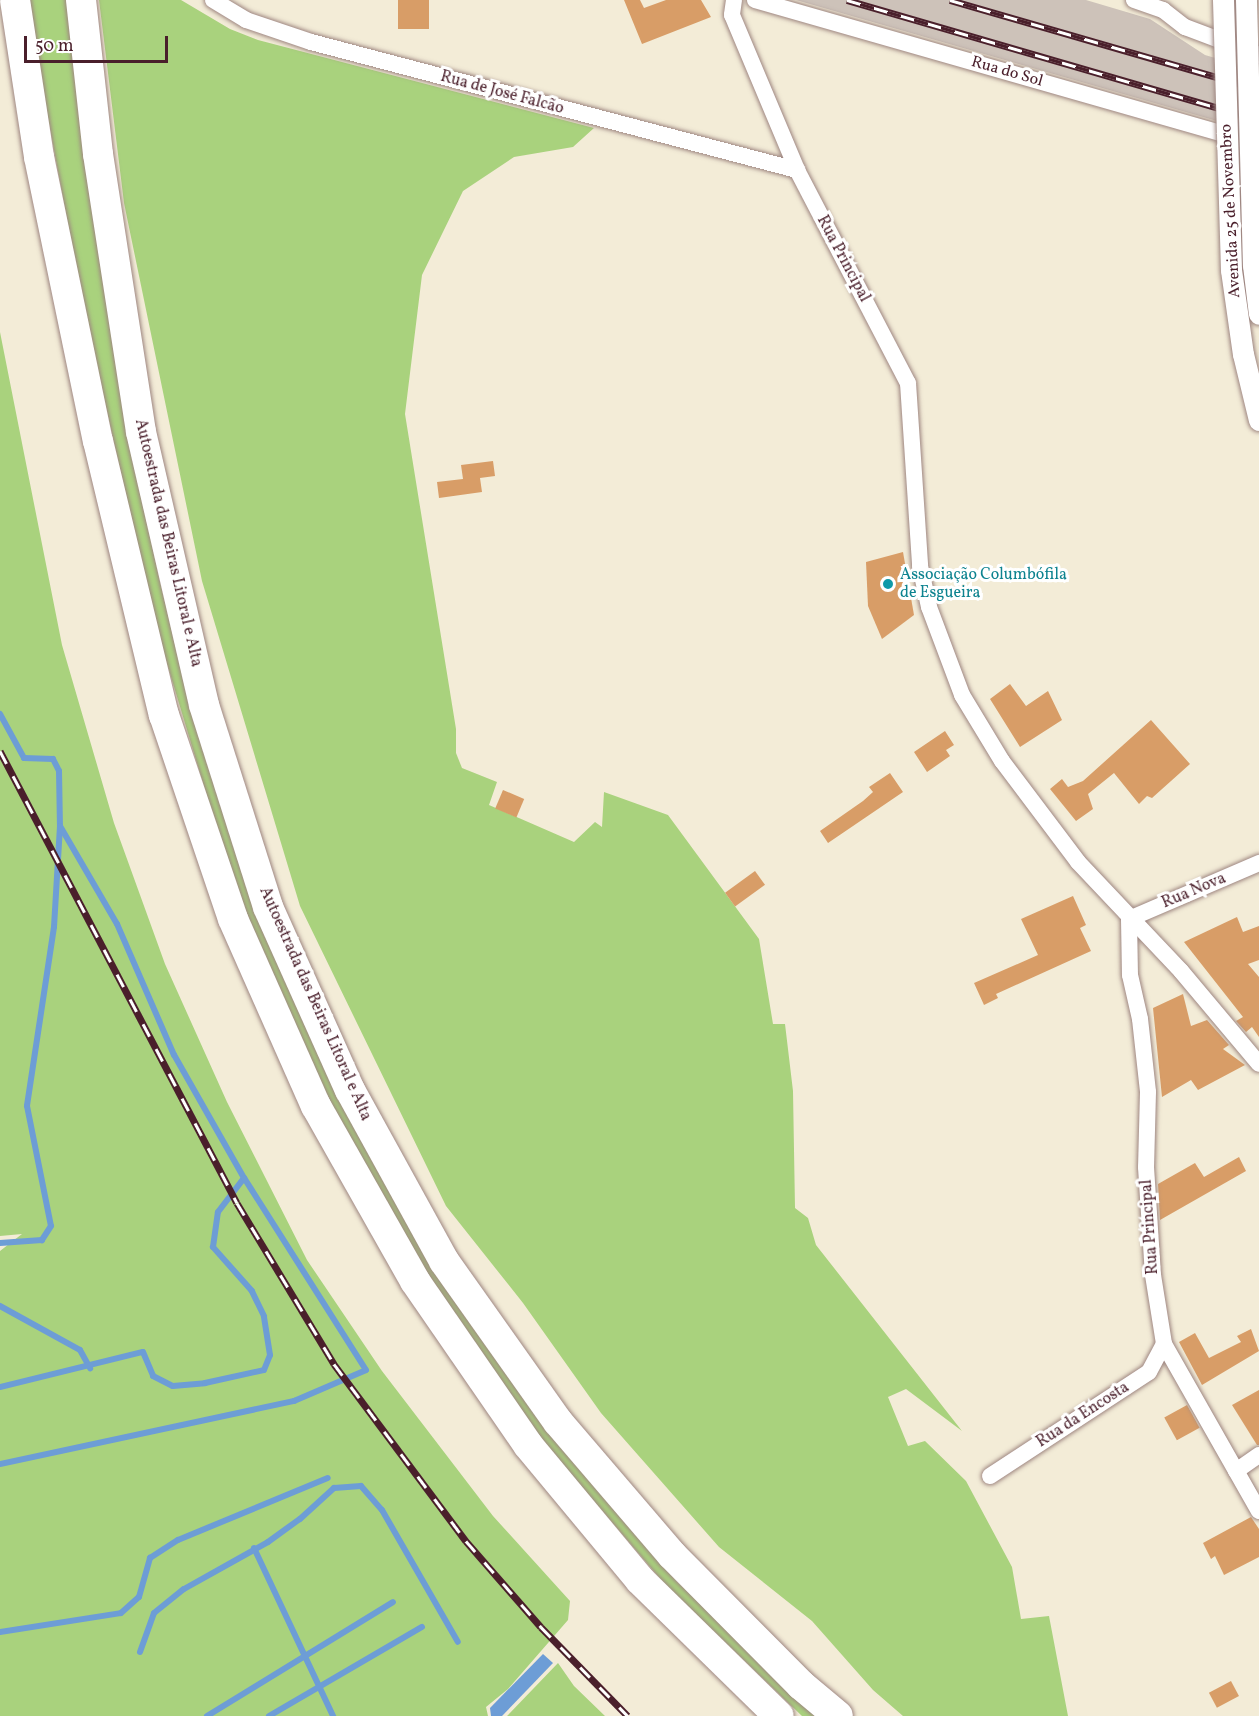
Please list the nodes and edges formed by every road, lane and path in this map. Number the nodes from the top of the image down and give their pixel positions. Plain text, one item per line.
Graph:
1 (15, 0) edge
2 (81, 0) edge
3 (213, 0) edge
4 (734, 0) edge
5 (755, 0) edge
6 (1134, 0) edge
7 (1223, 0) edge
8 (1246, 0) edge
9 (1164, 5) edge
10 (1259, 55) edge
11 (1259, 144) edge
12 (796, 170) junction
13 (1259, 314) edge
14 (1259, 420) edge
15 (1259, 863) edge
16 (1129, 919) junction
17 (1259, 1064) edge
18 (1164, 1344) junction
19 (1259, 1455) edge
20 (1236, 1471) junction
21 (990, 1476) dead end
22 (1259, 1511) edge
23 (779, 1716) edge
24 (838, 1716) edge

1 - 23 highway
2 - 24 highway, Autoestrada das Beiras Litoral e Alta
3 - 12 street, Rua de José Falcão
4 - 12 street, Rua Principal
5 - 11 street, Rua do Sol
6 - 9 street
7 - 14 street, Avenida 25 de Novembro, bridge
8 - 13 street, Avenida 25 de Novembro, bridge
9 - 10 street
12 - 16 street, Rua Principal
15 - 16 street, Rua Nova
16 - 17 street, Rua Principal
16 - 18 street, Rua Principal
18 - 20 street, Rua Principal
18 - 21 street, Rua da Encosta
19 - 20 street
20 - 22 street, Rua Principal

